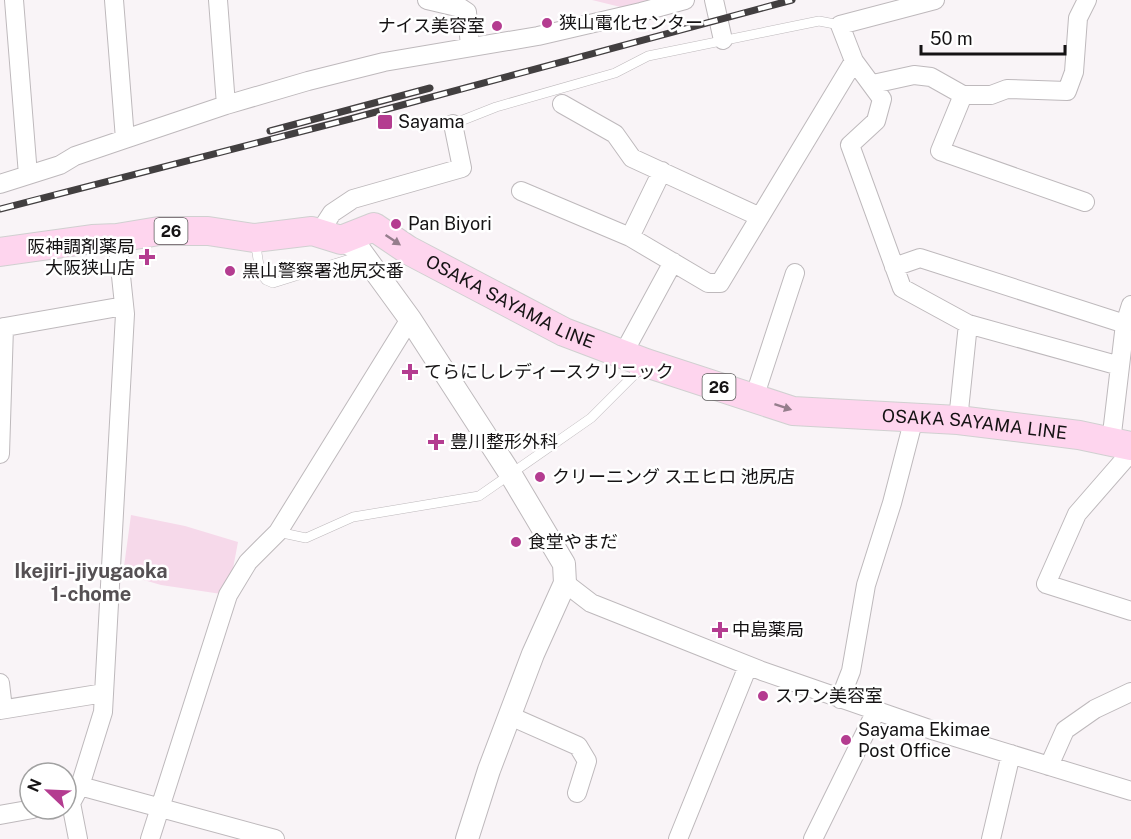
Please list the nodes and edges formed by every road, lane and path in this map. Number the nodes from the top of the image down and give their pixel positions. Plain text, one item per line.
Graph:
1 (14, 0) edge
2 (114, 0) edge
3 (218, 0) edge
4 (428, 0) edge
5 (685, 0) edge
6 (714, 0) edge
7 (935, 0) edge
8 (1087, 0) edge
9 (840, 25) junction
10 (723, 40) junction
11 (470, 47) junction
12 (854, 62) junction
13 (873, 84) junction
14 (963, 95) junction
15 (562, 104) dead end
16 (226, 105) junction
17 (453, 124) joint
18 (125, 139) junction
19 (662, 171) junction
20 (28, 175) junction
21 (0, 184) edge
22 (521, 191) dead end
23 (1085, 202) dead end
24 (760, 217) junction
25 (330, 236) junction
26 (254, 237) junction
27 (630, 237) junction
28 (117, 238) junction
29 (0, 252) edge
30 (369, 261) junction
31 (673, 262) junction
32 (894, 267) junction
33 (795, 273) dead end
34 (1131, 305) edge
35 (124, 306) junction
36 (410, 319) junction
37 (968, 324) junction
38 (1125, 324) junction
39 (2, 327) edge
40 (635, 359) junction
41 (1120, 366) junction
42 (754, 398) junction
43 (914, 418) junction
44 (958, 420) junction
45 (1124, 446) edge
46 (0, 454) edge
47 (511, 475) junction
48 (278, 532) junction
49 (565, 583) junction
50 (1131, 611) edge
51 (748, 666) junction
52 (0, 683) edge
53 (1131, 692) edge
54 (104, 693) junction
55 (840, 699) junction
56 (1, 710) edge
57 (876, 711) junction
58 (510, 716) junction
59 (1011, 754) junction
60 (1049, 766) junction
61 (80, 786) junction
62 (78, 789) edge
63 (1131, 790) edge
64 (577, 794) dead end
65 (162, 807) junction
66 (18, 812) edge
67 (0, 815) edge
68 (73, 821) edge
69 (78, 839) edge
70 (150, 839) edge
71 (275, 839) edge
72 (467, 839) edge
73 (678, 839) edge
74 (813, 839) edge
75 (991, 839) edge

1 - 20 street
2 - 18 street
3 - 16 street
4 - 11 street
5 - 11 street
6 - 10 street
7 - 9 street
8 - 14 street
9 - 10 lane
9 - 12 street
10 - 17 lane
11 - 16 street
12 - 13 street
12 - 24 street
13 - 14 street
13 - 32 street
14 - 23 street
15 - 19 street
16 - 18 street
17 - 25 street
18 - 20 street
19 - 24 street
19 - 27 street
20 - 21 street
22 - 27 street
24 - 31 street
25 - 26 main road, OSAKA SAYAMA LINE / 26
25 - 30 street
25 -> 40 main road, OSAKA SAYAMA LINE / 26
26 - 28 main road, OSAKA SAYAMA LINE / 26
26 - 30 lane
27 - 31 street
28 - 29 main road, OSAKA SAYAMA LINE / 26
28 - 35 street
30 - 36 street
31 - 40 street
32 - 37 street
32 - 38 street
33 - 42 street
34 - 38 street
35 - 39 street
35 - 54 street
36 - 47 street
36 - 48 street
37 - 41 street
37 - 44 street
38 - 41 street
39 - 46 street
40 - 42 main road, OSAKA SAYAMA LINE / 26
40 - 47 lane
41 - 45 street
42 -> 43 main road, OSAKA SAYAMA LINE / 26
43 - 44 main road, OSAKA SAYAMA LINE / 26
43 - 55 street
44 - 45 main road, OSAKA SAYAMA LINE / 26
45 - 50 street
47 - 48 lane
47 - 49 street
48 - 65 street
49 - 51 street
49 - 58 street
51 - 55 street
51 - 73 street
52 - 56 street
53 - 60 street
54 - 56 street
54 - 61 street
55 - 57 street
57 - 59 street
57 - 74 street
58 - 64 street
58 - 72 street
59 - 60 street
59 - 75 street
60 - 63 street
61 - 62 street
61 - 65 street
65 - 70 street
65 - 71 street
66 - 67 street
68 - 69 street

